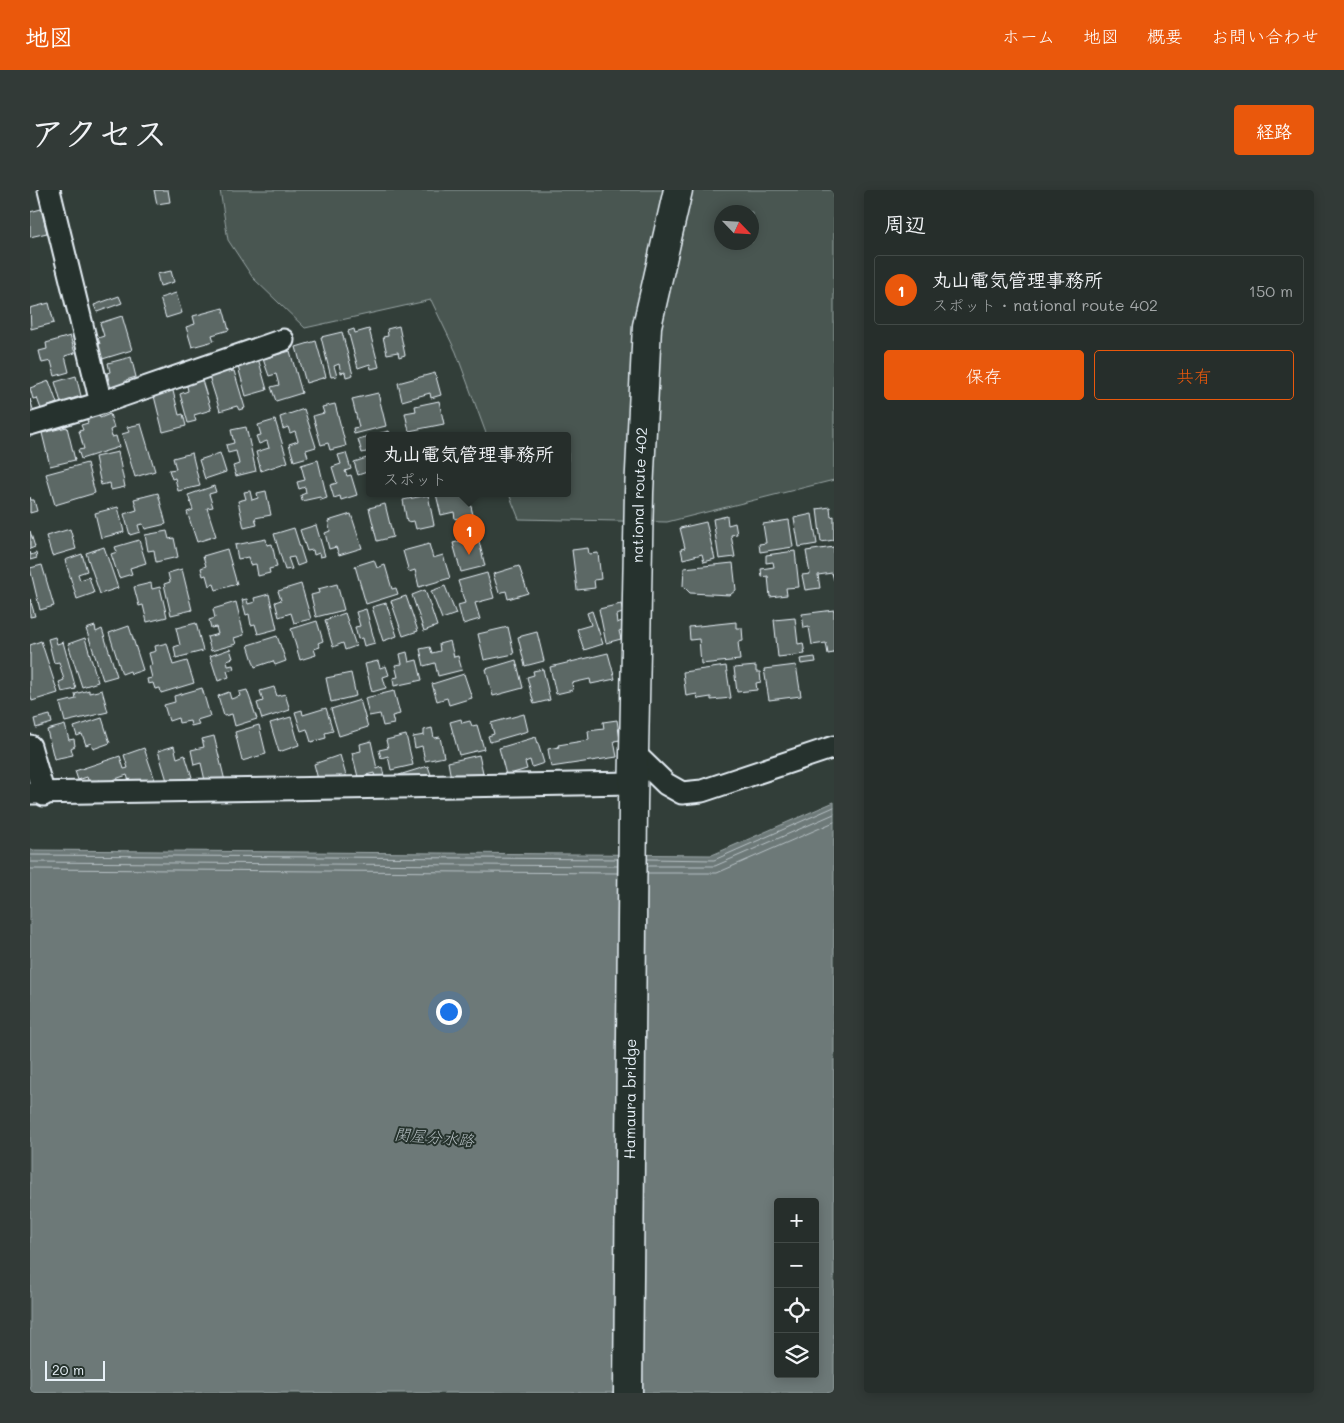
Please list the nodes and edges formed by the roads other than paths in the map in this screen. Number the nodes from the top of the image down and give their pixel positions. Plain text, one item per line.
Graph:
1 (49, 190) edge
2 (678, 190) edge
3 (284, 340) dead end
4 (101, 403) junction
5 (30, 424) edge
6 (30, 746) edge
7 (834, 747) edge
8 (634, 753) junction
9 (37, 794) edge
10 (633, 794) junction
11 (628, 1393) edge

1 - 4 street
2 - 8 highway, national route 402
3 - 4 street
4 - 5 street
6 - 9 street
7 - 8 street
8 - 10 highway, national route 402
9 - 10 street
10 - 11 highway, Hamaura bridge

